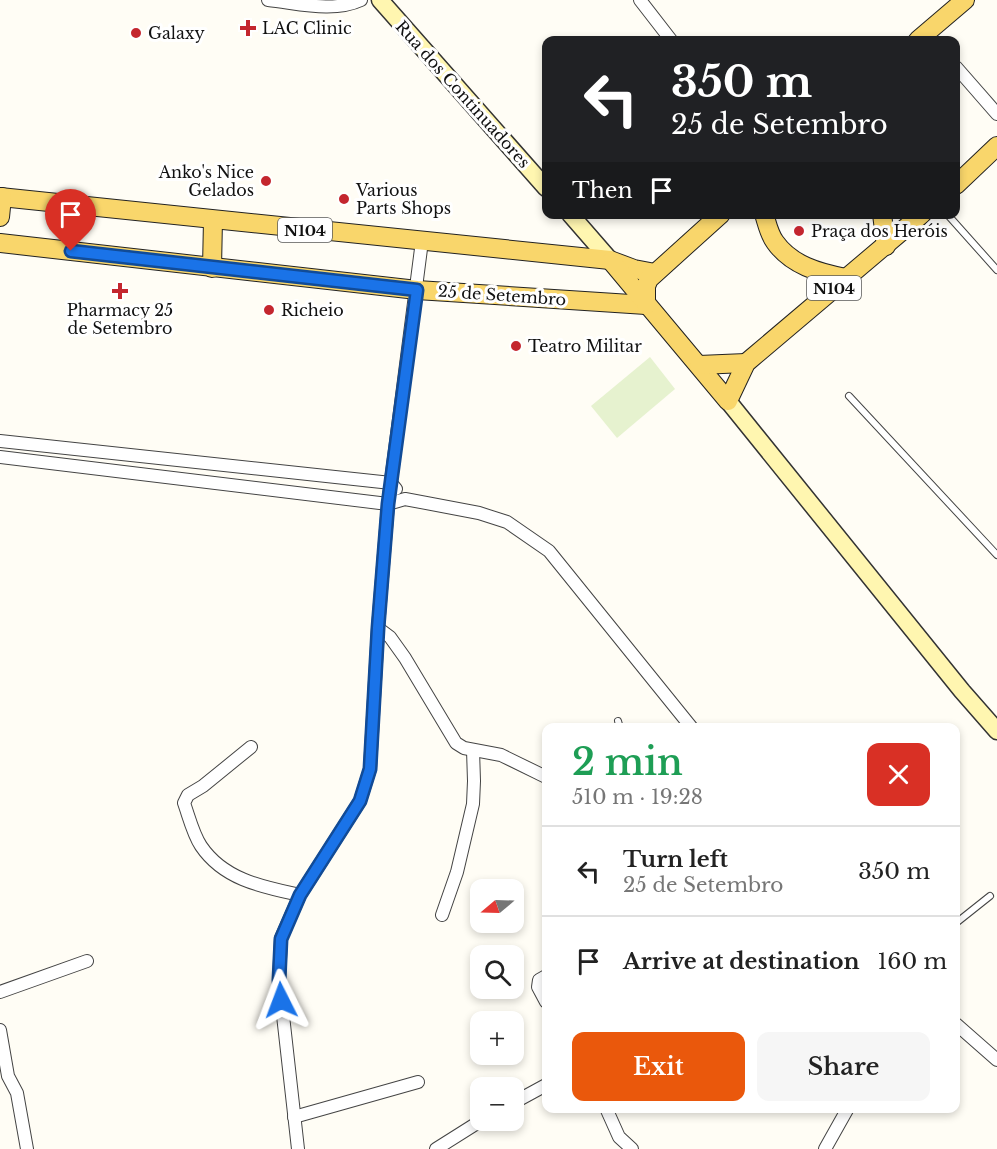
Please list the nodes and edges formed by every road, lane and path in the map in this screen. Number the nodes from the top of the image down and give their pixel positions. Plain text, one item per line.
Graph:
1 (268, 0) edge
2 (361, 0) edge
3 (380, 0) edge
4 (640, 0) edge
5 (965, 0) edge
6 (668, 36) edge
7 (928, 36) edge
8 (960, 72) edge
9 (997, 114) edge
10 (997, 146) edge
11 (960, 181) edge
12 (542, 183) edge
13 (1, 197) edge
14 (0, 217) edge
15 (574, 219) edge
16 (714, 219) edge
17 (766, 219) edge
18 (883, 219) edge
19 (916, 219) edge
20 (951, 219) edge
21 (213, 220) junction
22 (422, 241) junction
23 (0, 243) edge
24 (886, 246) junction
25 (610, 260) junction
26 (212, 268) junction
27 (997, 270) edge
28 (655, 273) junction
29 (846, 278) junction
30 (417, 290) junction
31 (646, 305) junction
32 (746, 363) junction
33 (699, 365) junction
34 (849, 396) dead end
35 (728, 401) junction
36 (0, 441) edge
37 (0, 457) edge
38 (391, 483) junction
39 (405, 499) junction
40 (388, 504) junction
41 (997, 555) edge
42 (378, 628) junction
43 (688, 723) edge
44 (997, 731) edge
45 (251, 747) dead end
46 (473, 750) junction
47 (542, 775) edge
48 (300, 895) junction
49 (990, 896) dead end
50 (442, 915) dead end
51 (960, 920) edge
52 (87, 961) dead end
53 (542, 978) edge
54 (0, 992) edge
55 (542, 994) edge
56 (960, 1028) edge
57 (0, 1030) edge
58 (997, 1060) edge
59 (418, 1082) dead end
60 (542, 1088) edge
61 (524, 1097) edge
62 (608, 1113) edge
63 (845, 1113) edge
64 (294, 1117) junction
65 (470, 1128) edge
66 (27, 1149) edge
67 (298, 1149) edge
68 (436, 1149) edge
69 (632, 1149) edge
70 (825, 1149) edge

1 - 2 street
3 - 12 street, Rua dos Continuadores
4 - 6 street
5 - 7 main road
8 - 9 street
10 - 11 main road
13 - 14 main road
13 - 21 main road, N104
15 - 25 street
16 - 28 main road
17 - 29 main road
18 - 24 main road
19 - 24 main road, N104
20 - 27 lane
21 - 22 main road, N104
21 - 26 main road
22 - 25 main road, N104
22 - 30 street
23 - 26 main road, 25 de Setembro
24 - 29 main road, N104
25 - 28 main road, N104
25 - 31 main road
26 - 30 main road, 25 de Setembro
28 - 31 main road
29 - 32 main road, N104
30 - 31 main road, 25 de Setembro
30 - 38 street
31 - 33 main road
32 - 33 main road
32 - 35 main road, N104
33 - 35 main road
34 - 41 lane
35 - 44 street
36 - 38 street
37 - 40 street
38 - 39 street
38 - 40 street
39 - 40 street
39 - 43 street
40 - 42 street
42 - 46 street
42 - 48 street
45 - 48 street
46 - 47 street
46 - 50 street
48 - 64 street
49 - 51 lane
52 - 54 street
53 - 55 street
56 - 58 street
57 - 66 street
59 - 64 street
60 - 61 street
62 - 69 street
63 - 70 street
64 - 67 street
65 - 68 street

